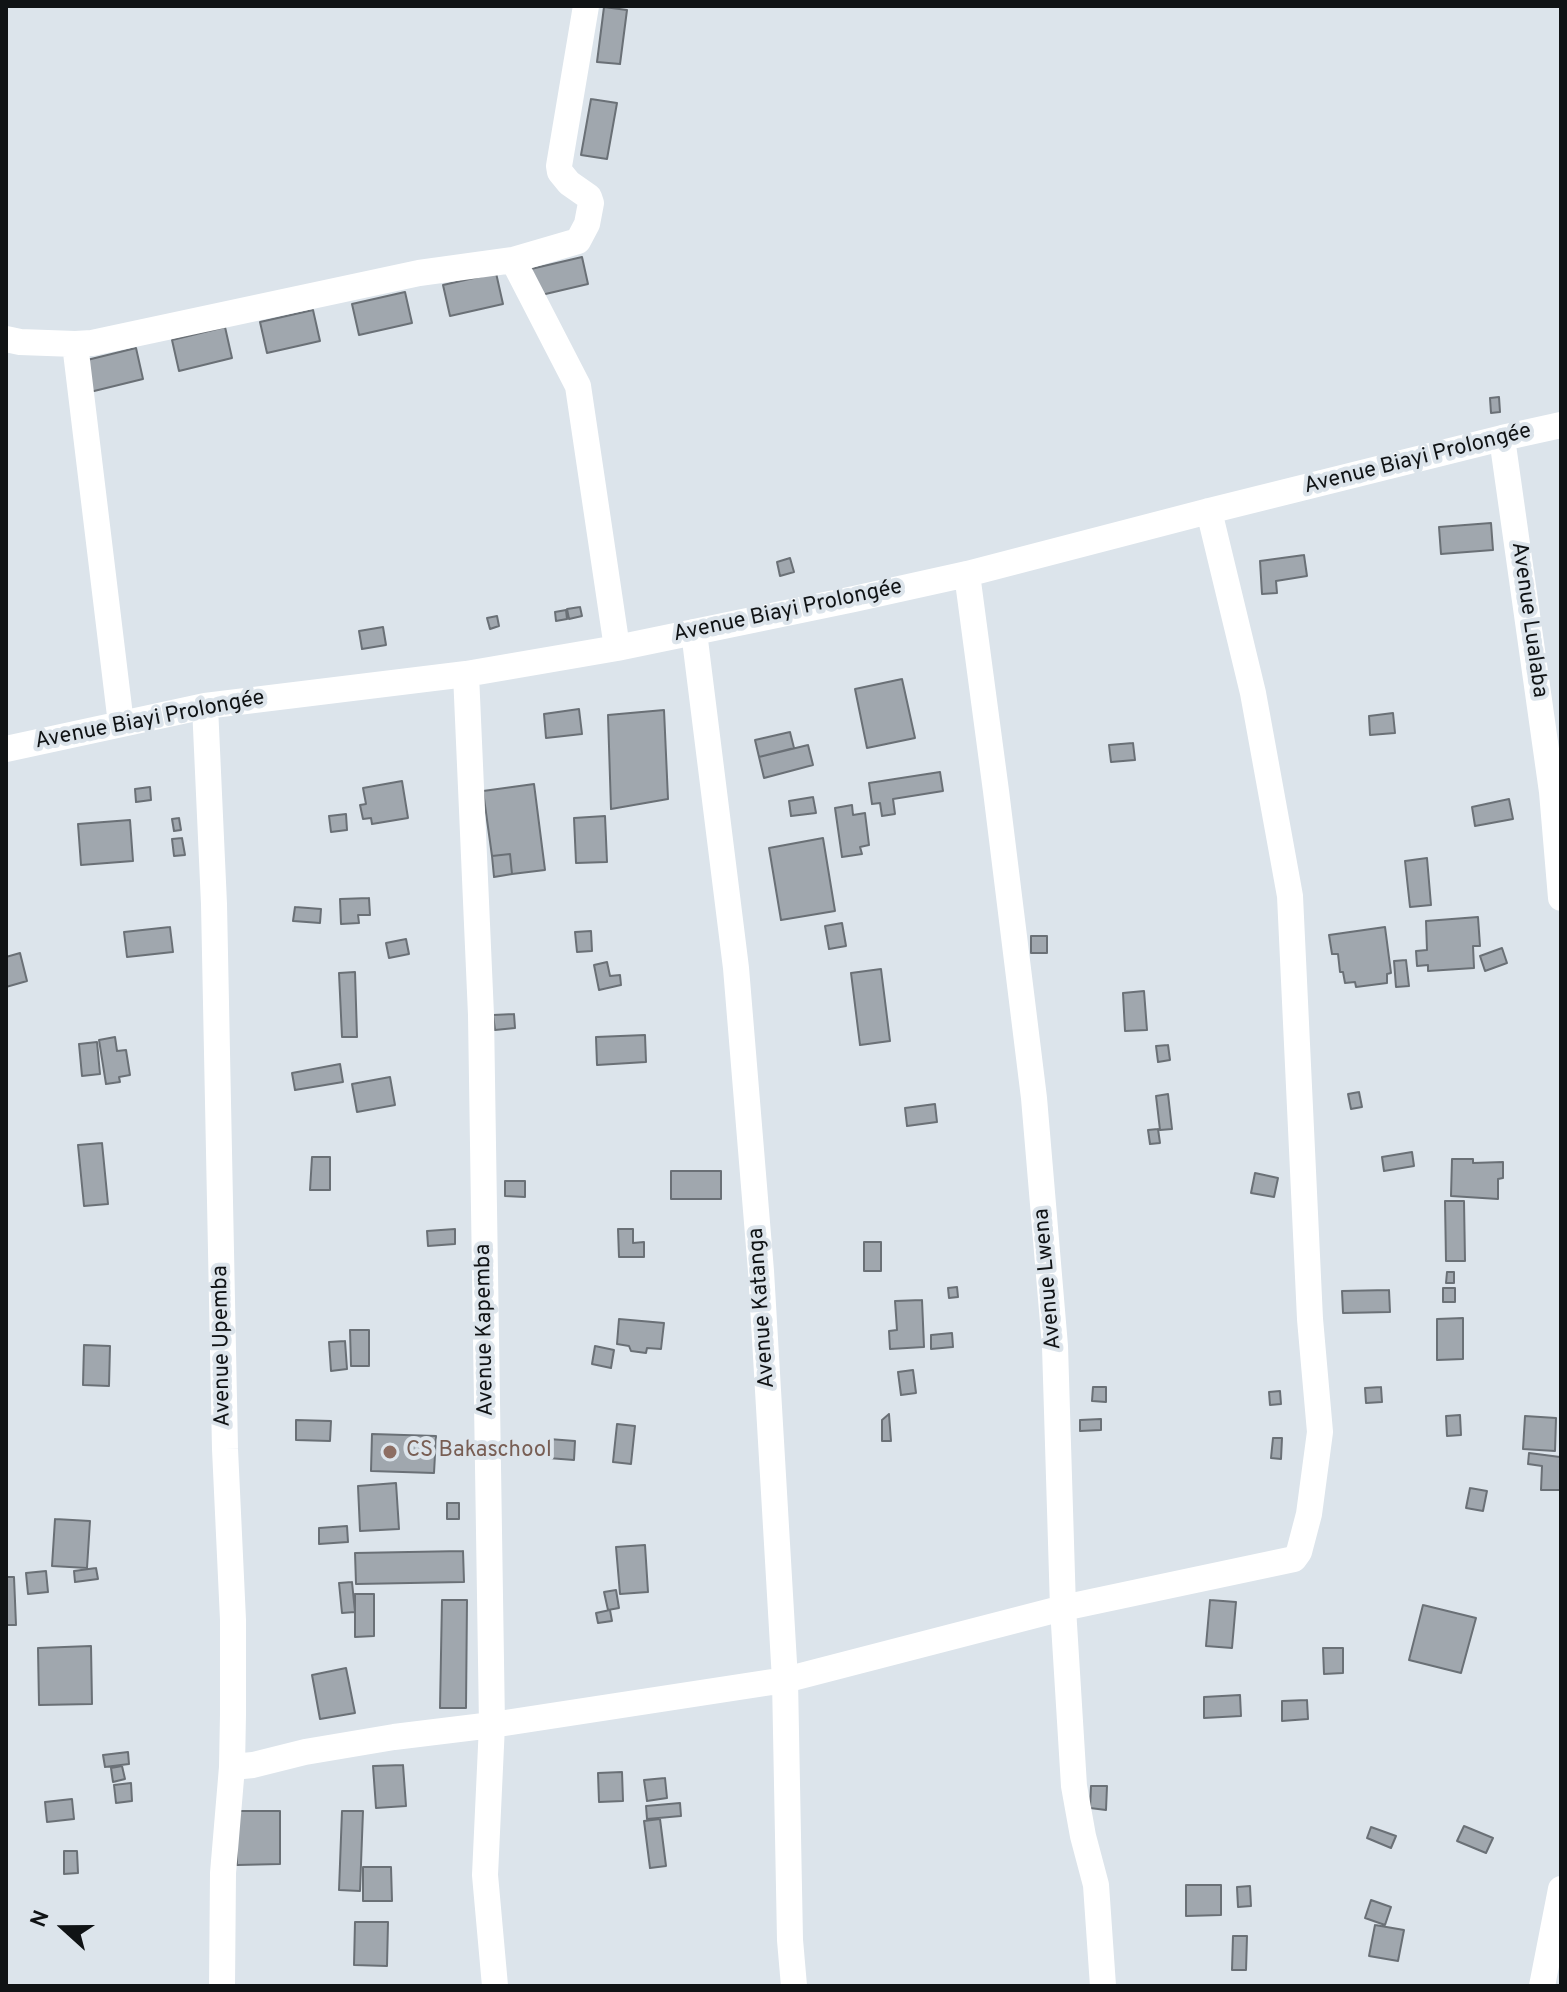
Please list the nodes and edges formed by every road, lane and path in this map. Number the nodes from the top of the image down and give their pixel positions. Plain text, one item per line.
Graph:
1 (586, 6) edge
2 (513, 260) junction
3 (6, 339) edge
4 (75, 344) junction
5 (1561, 425) edge
6 (1502, 438) junction
7 (1209, 511) junction
8 (967, 574) junction
9 (694, 632) junction
10 (617, 648) junction
11 (466, 674) junction
12 (205, 706) junction
13 (121, 724) junction
14 (6, 749) edge
15 (1556, 791) edge
16 (1561, 898) edge
17 (1063, 1608) junction
18 (785, 1680) junction
19 (492, 1725) junction
20 (232, 1767) junction
21 (1561, 1889) edge
22 (222, 1986) edge
23 (495, 1986) edge
24 (794, 1986) edge
25 (1103, 1986) edge
26 (1542, 1986) edge

1 - 2 street
2 - 4 street
2 - 10 street
3 - 4 street
4 - 13 street
5 - 6 street, Avenue Biayi Prolongée
6 - 7 street, Avenue Biayi Prolongée
6 - 15 street, Avenue Lualaba
7 - 8 street, Avenue Biayi Prolongée
7 - 17 street
8 - 9 street, Avenue Biayi Prolongée
8 - 17 street, Avenue Lwena
9 - 10 street, Avenue Biayi Prolongée
9 - 18 street, Avenue Katanga
10 - 11 street, Avenue Biayi Prolongée
11 - 12 street, Avenue Biayi Prolongée
11 - 19 street, Avenue Kapemba
12 - 13 street, Avenue Biayi Prolongée
12 - 20 street, Avenue Upemba
13 - 14 street, Avenue Biayi Prolongée
15 - 16 street, Avenue Lualaba
17 - 18 street
17 - 25 street, Avenue Lwena
18 - 19 street
18 - 24 street, Avenue Katanga
19 - 20 street
19 - 23 street, Avenue Kapemba
20 - 22 street, Avenue Upemba
21 - 26 street

